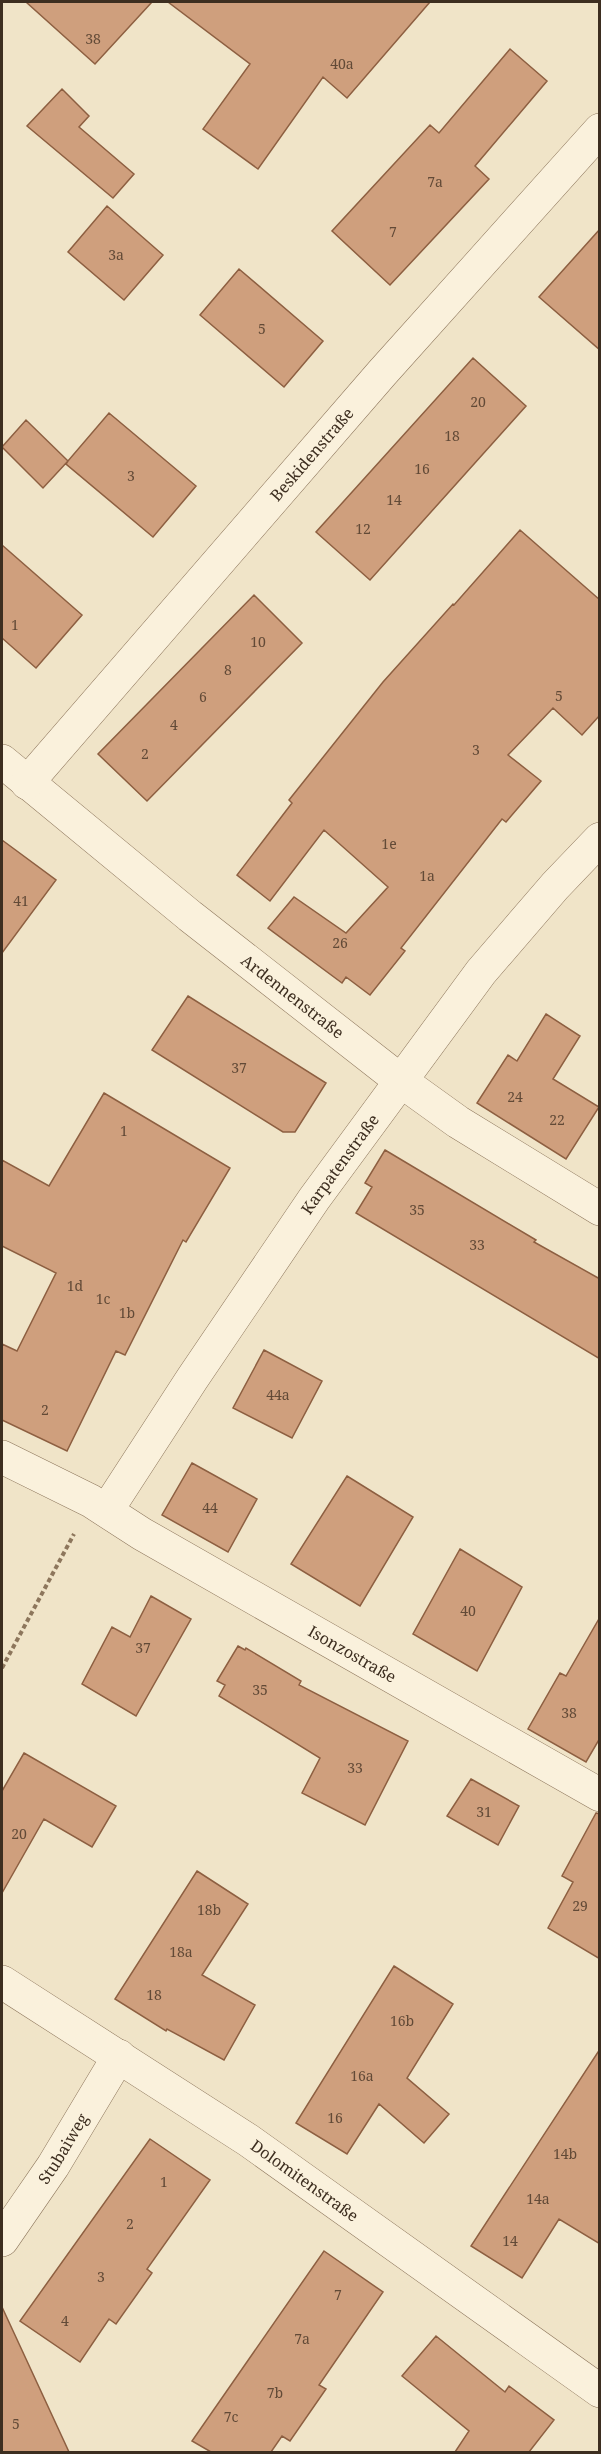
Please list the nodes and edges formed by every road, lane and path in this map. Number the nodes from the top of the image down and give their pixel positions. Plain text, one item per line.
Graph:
1 (600, 130) edge
2 (2, 761) edge
3 (27, 783) junction
4 (600, 839) edge
5 (401, 1081) junction
6 (600, 1209) edge
7 (2, 1457) edge
8 (107, 1510) junction
9 (76, 1531) dead end
10 (2, 1668) edge
11 (600, 1795) edge
12 (2, 1982) edge
13 (119, 2056) junction
14 (2, 2240) edge
15 (600, 2391) edge

1 - 3 street, Beskidenstraße
2 - 3 street, Ardennenstraße
3 - 5 street, Ardennenstraße
4 - 5 street, Karpatenstraße
5 - 6 street, Ardennenstraße
5 - 8 street, Karpatenstraße
7 - 8 street, Isonzostraße
8 - 11 street, Isonzostraße
9 - 10 path
12 - 13 street, Dolomitenstraße
13 - 14 street, Stubaiweg
13 - 15 street, Dolomitenstraße

